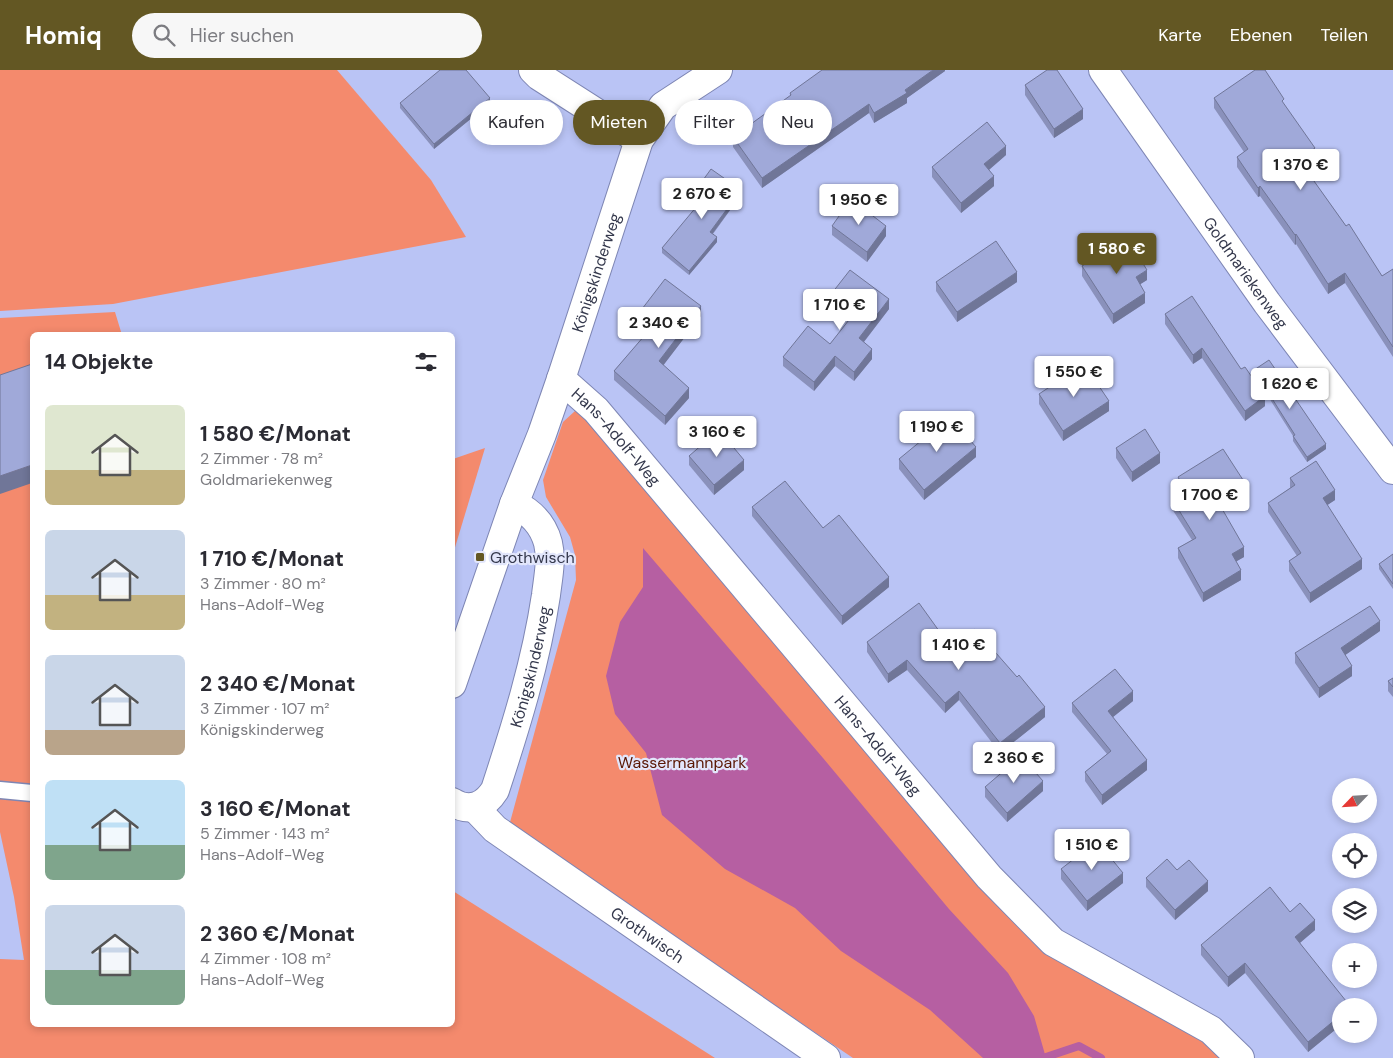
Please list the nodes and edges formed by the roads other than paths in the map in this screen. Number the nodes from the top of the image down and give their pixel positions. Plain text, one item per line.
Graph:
1 (533, 70) edge
2 (718, 70) edge
3 (1103, 70) edge
4 (576, 100) edge
5 (665, 105) edge
6 (637, 145) edge
7 (561, 379) junction
8 (1393, 470) edge
9 (514, 504) junction
10 (455, 675) edge
11 (0, 790) edge
12 (30, 793) edge
13 (463, 805) edge
14 (826, 1058) edge
15 (1240, 1058) edge

1 - 4 street
2 - 5 street, Königskinderweg
3 - 8 street, Goldmariekenweg
6 - 7 street, Königskinderweg
7 - 9 street, Königskinderweg
7 - 15 street, Hans-Adolf-Weg
9 - 10 street, Königskinderweg
9 - 13 street, Königskinderweg
11 - 12 lane
13 - 14 street, Grothwisch

